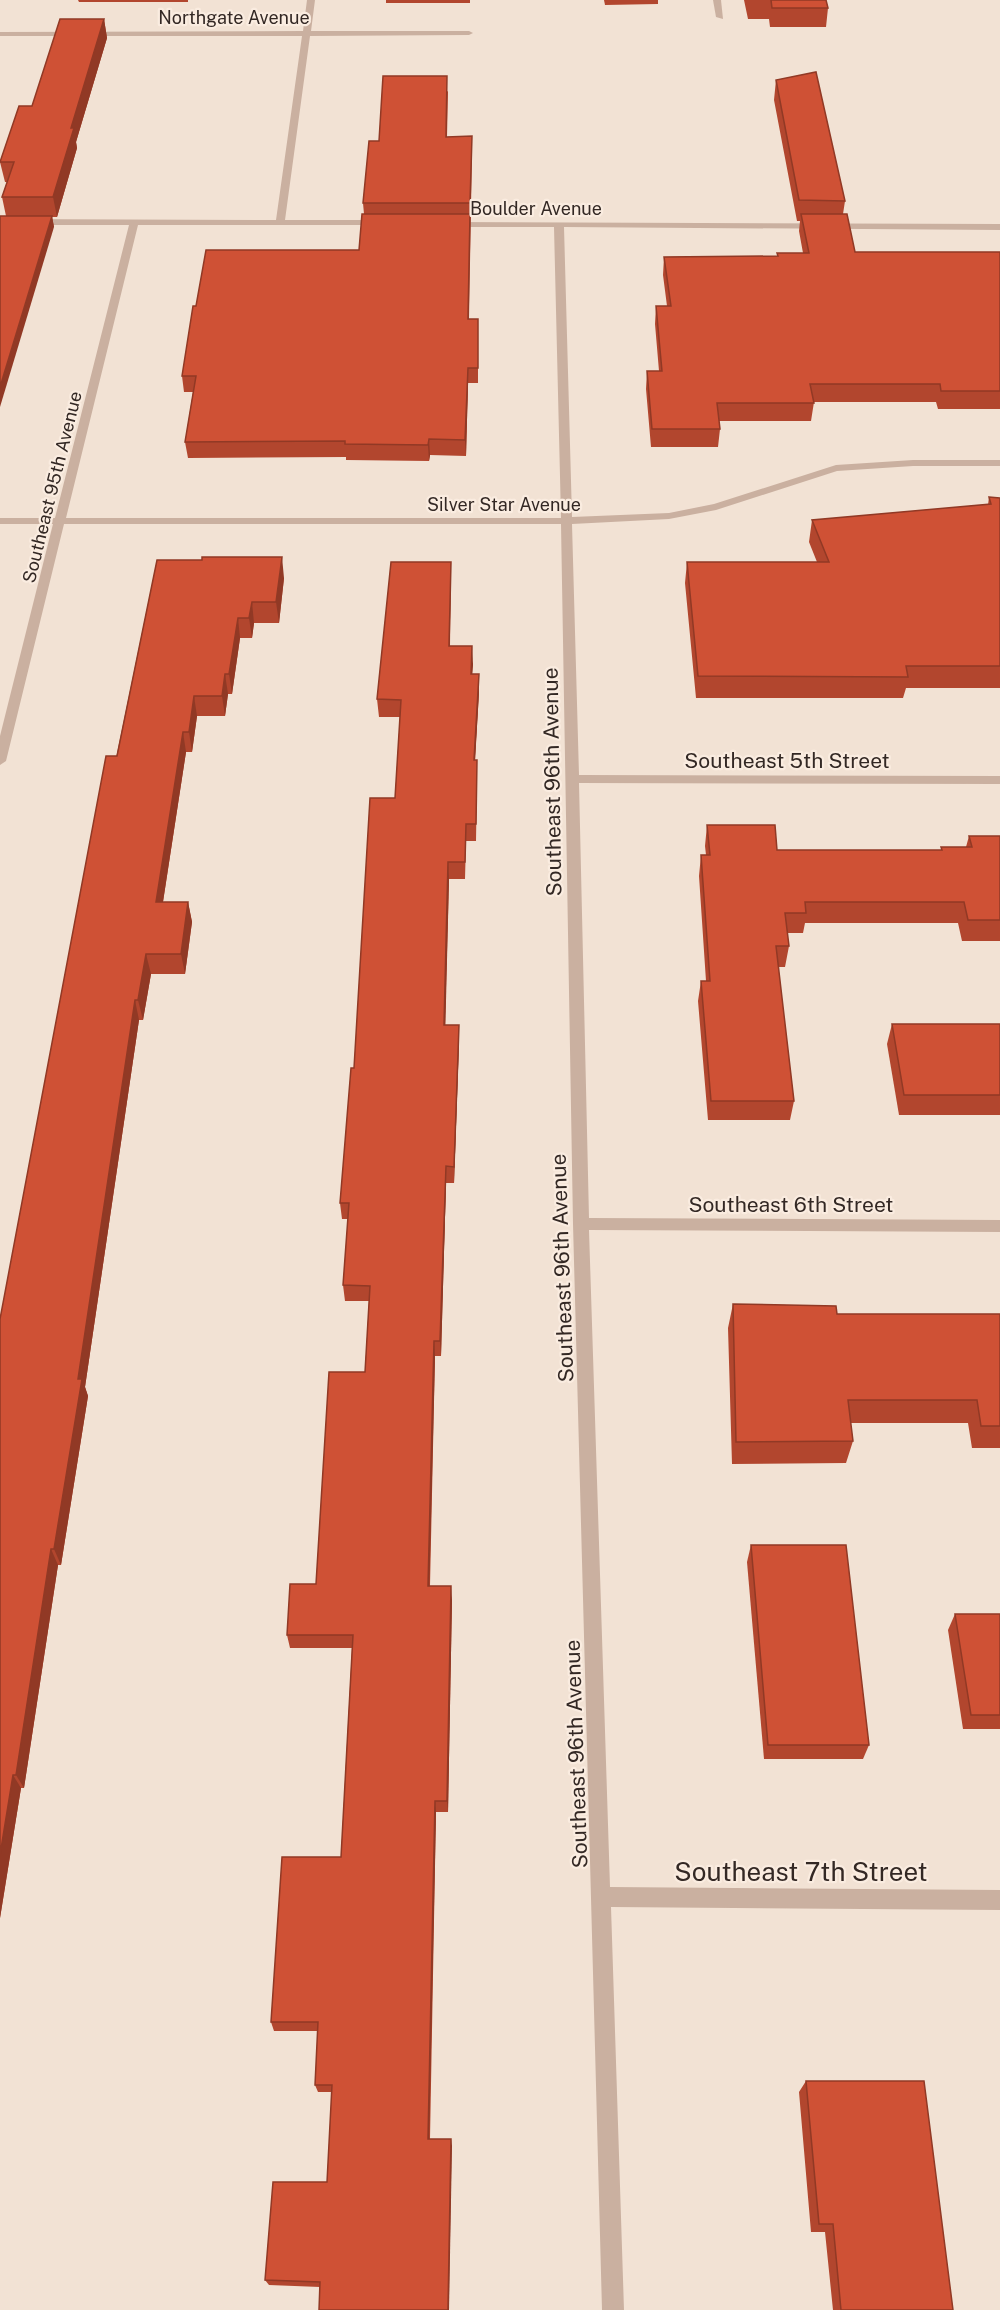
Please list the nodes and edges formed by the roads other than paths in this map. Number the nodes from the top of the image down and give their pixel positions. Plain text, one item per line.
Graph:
1 (311, 0) edge
2 (717, 0) edge
3 (720, 17) dead end
4 (306, 33) junction
5 (469, 33) dead end
6 (0, 34) edge
7 (0, 222) edge
8 (134, 222) junction
9 (280, 223) junction
10 (396, 224) edge
11 (442, 224) edge
12 (559, 225) junction
13 (1000, 226) edge
14 (1000, 463) edge
15 (0, 521) edge
16 (61, 521) junction
17 (566, 521) junction
18 (0, 761) edge
19 (573, 778) junction
20 (1000, 780) edge
21 (581, 1224) junction
22 (1000, 1226) edge
23 (602, 1897) junction
24 (1000, 1900) edge
25 (613, 2310) edge

1 - 4 street
2 - 3 street
4 - 5 street, Northgate Avenue
4 - 6 street, Northgate Avenue
4 - 9 street
7 - 8 street
8 - 9 street
8 - 16 street, Southeast 95th Avenue
9 - 10 street
11 - 12 street, Boulder Avenue
12 - 13 street, Boulder Avenue
12 - 17 street, Southeast 96th Avenue
14 - 17 street, Silver Star Avenue
15 - 16 street, Silver Star Avenue
16 - 17 street, Silver Star Avenue
16 - 18 street, Southeast 95th Avenue
17 - 19 street, Southeast 96th Avenue
19 - 20 street, Southeast 5th Street
19 - 21 street, Southeast 96th Avenue
21 - 22 street, Southeast 6th Street
21 - 23 street, Southeast 96th Avenue
23 - 24 street, Southeast 7th Street
23 - 25 street, Southeast 96th Avenue

